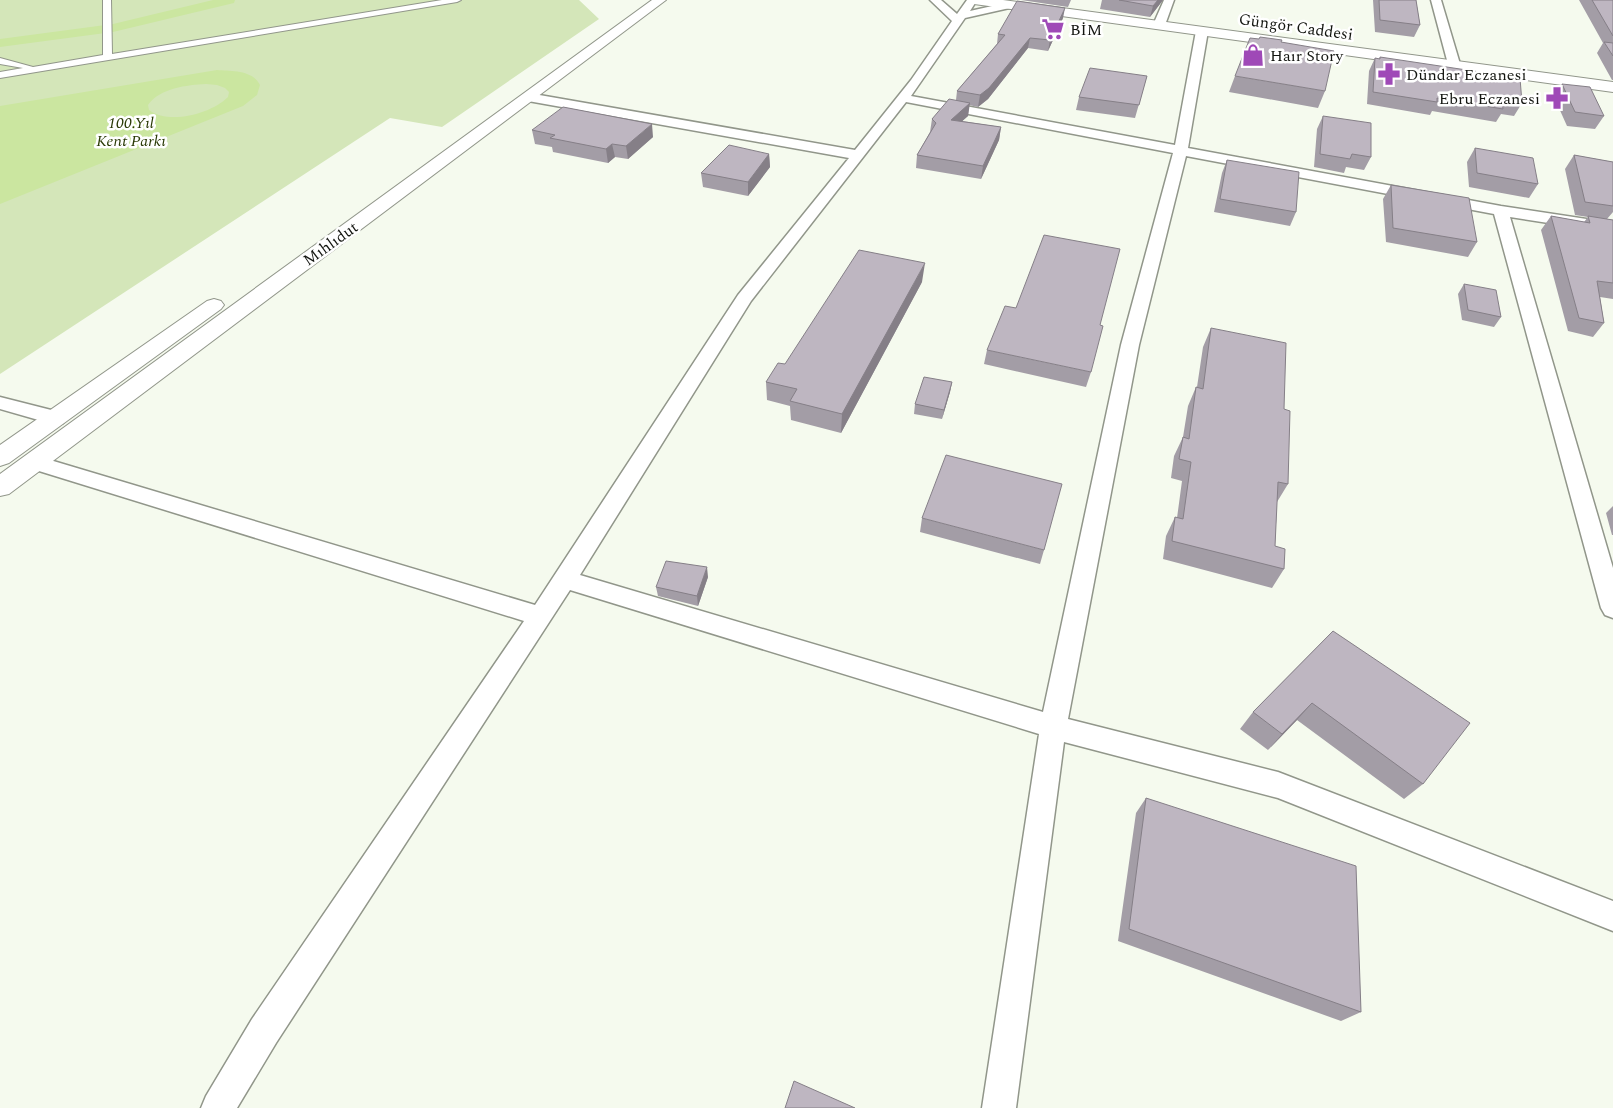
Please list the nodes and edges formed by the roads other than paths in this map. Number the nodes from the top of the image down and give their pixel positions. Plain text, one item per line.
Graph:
1 (107, 0) edge
2 (457, 0) edge
3 (640, 0) edge
4 (660, 0) edge
5 (935, 0) edge
6 (973, 0) edge
7 (1169, 0) edge
8 (1436, 0) edge
9 (1011, 4) edge
10 (960, 18) junction
11 (1159, 25) junction
12 (1202, 31) junction
13 (108, 58) junction
14 (0, 61) edge
15 (1454, 64) junction
16 (40, 69) junction
17 (0, 76) edge
18 (1613, 87) edge
19 (528, 97) junction
20 (903, 98) junction
21 (1181, 150) junction
22 (858, 155) junction
23 (1501, 210) junction
24 (1613, 228) edge
25 (259, 274) dead end
26 (226, 297) dead end
27 (0, 403) edge
28 (56, 418) junction
29 (0, 457) edge
30 (33, 462) junction
31 (0, 487) edge
32 (565, 579) junction
33 (1613, 608) edge
34 (540, 616) junction
35 (1053, 727) junction
36 (1613, 916) edge
37 (218, 1108) edge
38 (999, 1108) edge

1 - 13 street
2 - 13 street
3 - 25 main road, Mıhlıdut
4 - 19 main road, Mıhlıdut
5 - 10 street
6 - 9 main road, Güngör Caddesi
6 - 10 street
7 - 11 street
8 - 15 street
9 - 10 street
9 - 11 main road, Güngör Caddesi
10 - 20 street
11 - 12 main road, Güngör Caddesi
12 - 15 main road, Güngör Caddesi
12 - 21 street
13 - 16 street
14 - 16 street
15 - 18 main road, Güngör Caddesi
16 - 17 street
19 - 22 street
19 - 30 main road, Mıhlıdut
20 - 21 street
20 - 22 street
21 - 23 street
21 - 35 street
22 - 32 street
23 - 24 street
23 - 33 street
26 - 28 main road
27 - 28 street
28 - 29 main road
30 - 31 main road, Mıhlıdut
30 - 34 street
32 - 34 street
32 - 35 street
34 - 37 street
35 - 36 street
35 - 38 street

